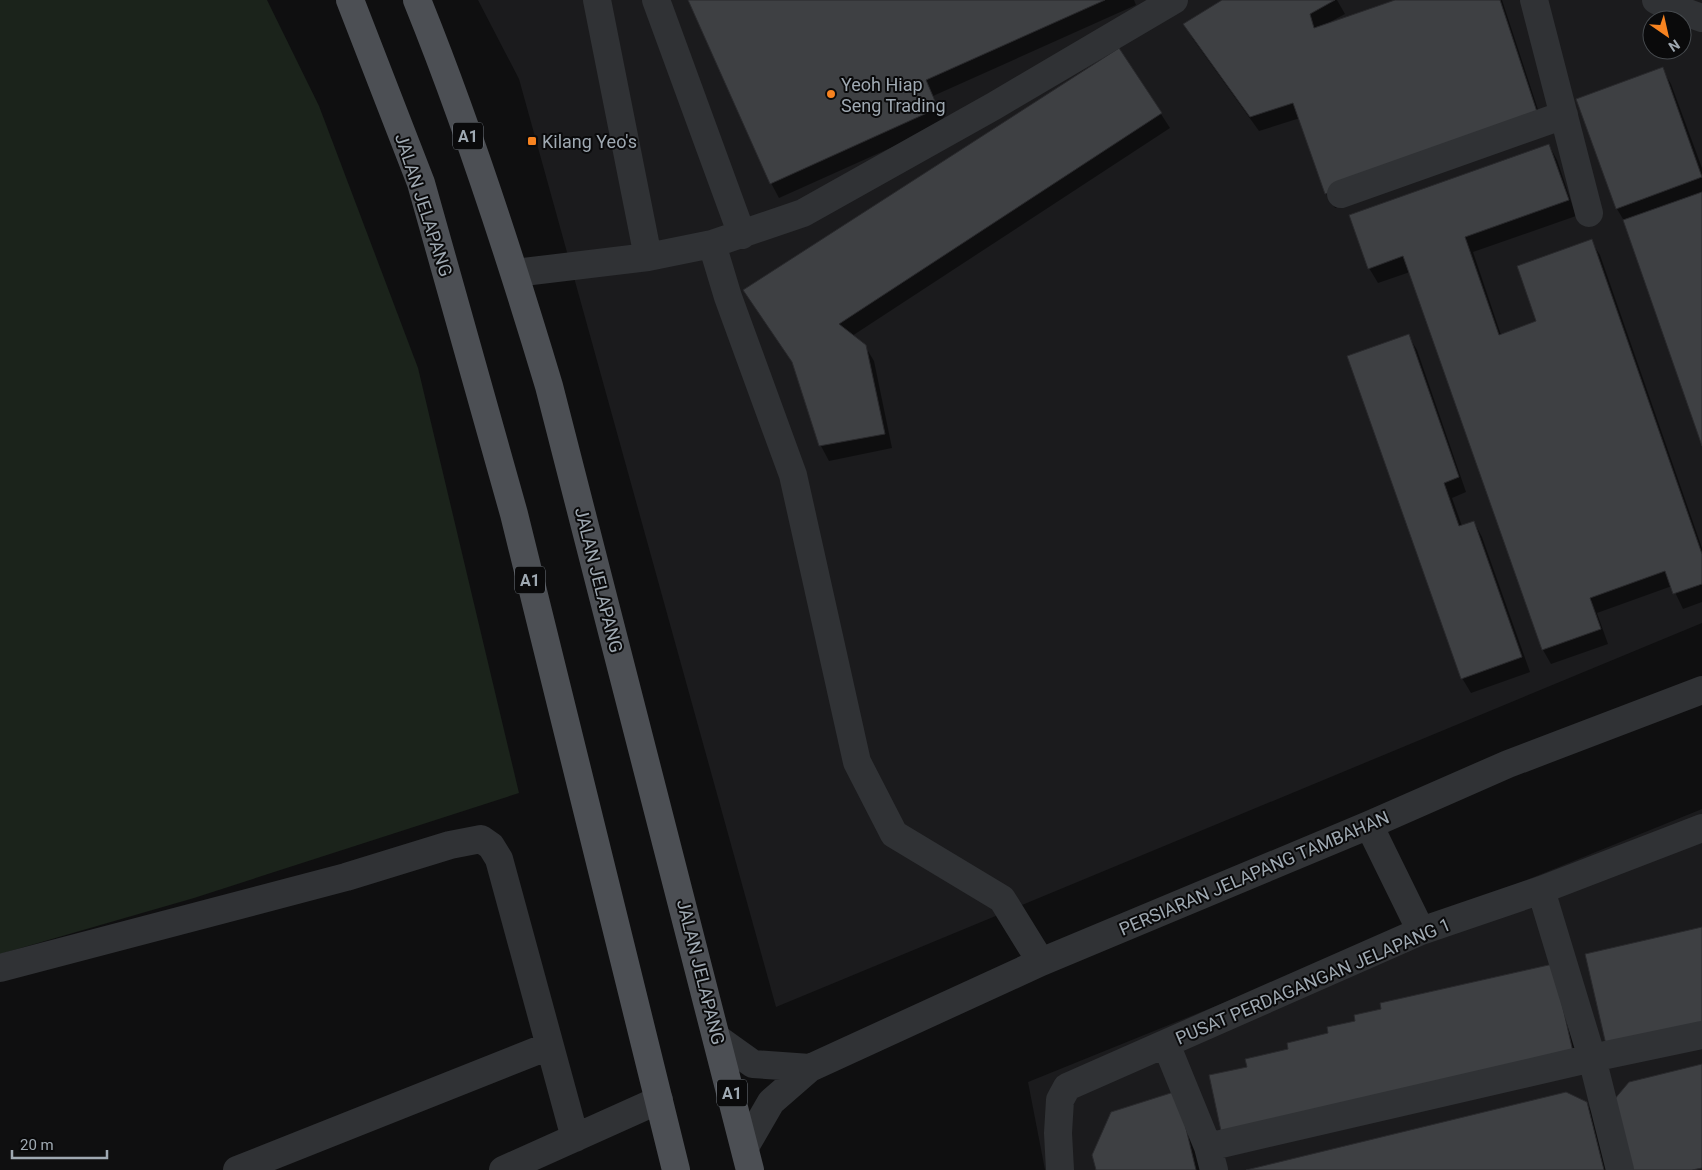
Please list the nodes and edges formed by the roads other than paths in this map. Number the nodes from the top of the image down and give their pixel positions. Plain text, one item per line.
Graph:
1 (350, 0) edge
2 (417, 0) edge
3 (597, 0) edge
4 (656, 0) edge
5 (1174, 0) edge
6 (1534, 0) edge
7 (1656, 0) edge
8 (1702, 18) edge
9 (1564, 114) junction
10 (1341, 194) dead end
11 (1590, 213) dead end
12 (742, 235) junction
13 (712, 244) junction
14 (648, 257) junction
15 (515, 273) junction
16 (1702, 690) edge
17 (1369, 825) junction
18 (1702, 828) edge
19 (1541, 890) junction
20 (1421, 931) junction
21 (1041, 962) junction
22 (0, 968) edge
23 (1702, 1035) edge
24 (718, 1039) junction
25 (1166, 1044) junction
26 (549, 1046) junction
27 (1592, 1058) junction
28 (810, 1068) junction
29 (659, 1100) junction
30 (575, 1138) junction
31 (1211, 1158) edge
32 (748, 1159) edge
33 (236, 1170) edge
34 (503, 1170) edge
35 (676, 1170) edge
36 (1060, 1170) edge
37 (1620, 1170) edge

1 - 29 main road, JALAN JELAPANG / A1
2 - 15 main road, JALAN JELAPANG / A1
3 - 14 street
4 - 12 street
5 - 12 street
6 - 9 street
7 - 8 street
9 - 10 street
9 - 11 street
12 - 13 street
13 - 14 street
13 - 21 street
14 - 15 street
15 - 24 main road, JALAN JELAPANG / A1
16 - 17 street, PERSIARAN JELAPANG TAMBAHAN
17 - 20 street
17 - 21 street, PERSIARAN JELAPANG TAMBAHAN
18 - 19 street, PUSAT PERDAGANGAN JELAPANG 1
19 - 20 street, PUSAT PERDAGANGAN JELAPANG 1
19 - 27 street
20 - 25 street, PUSAT PERDAGANGAN JELAPANG 1
21 - 28 street, PERSIARAN JELAPANG TAMBAHAN
22 - 26 street
23 - 27 street
24 - 28 street, PERSIARAN JELAPANG TAMBAHAN
24 - 32 main road, JALAN JELAPANG / A1
25 - 31 street
25 - 36 street, PUSAT PERDAGANGAN JELAPANG 1
26 - 30 street
26 - 33 street
27 - 31 street
27 - 37 street
28 - 32 street, PERSIARAN JELAPANG TAMBAHAN
29 - 30 street
29 - 35 main road, JALAN JELAPANG / A1
30 - 34 street

